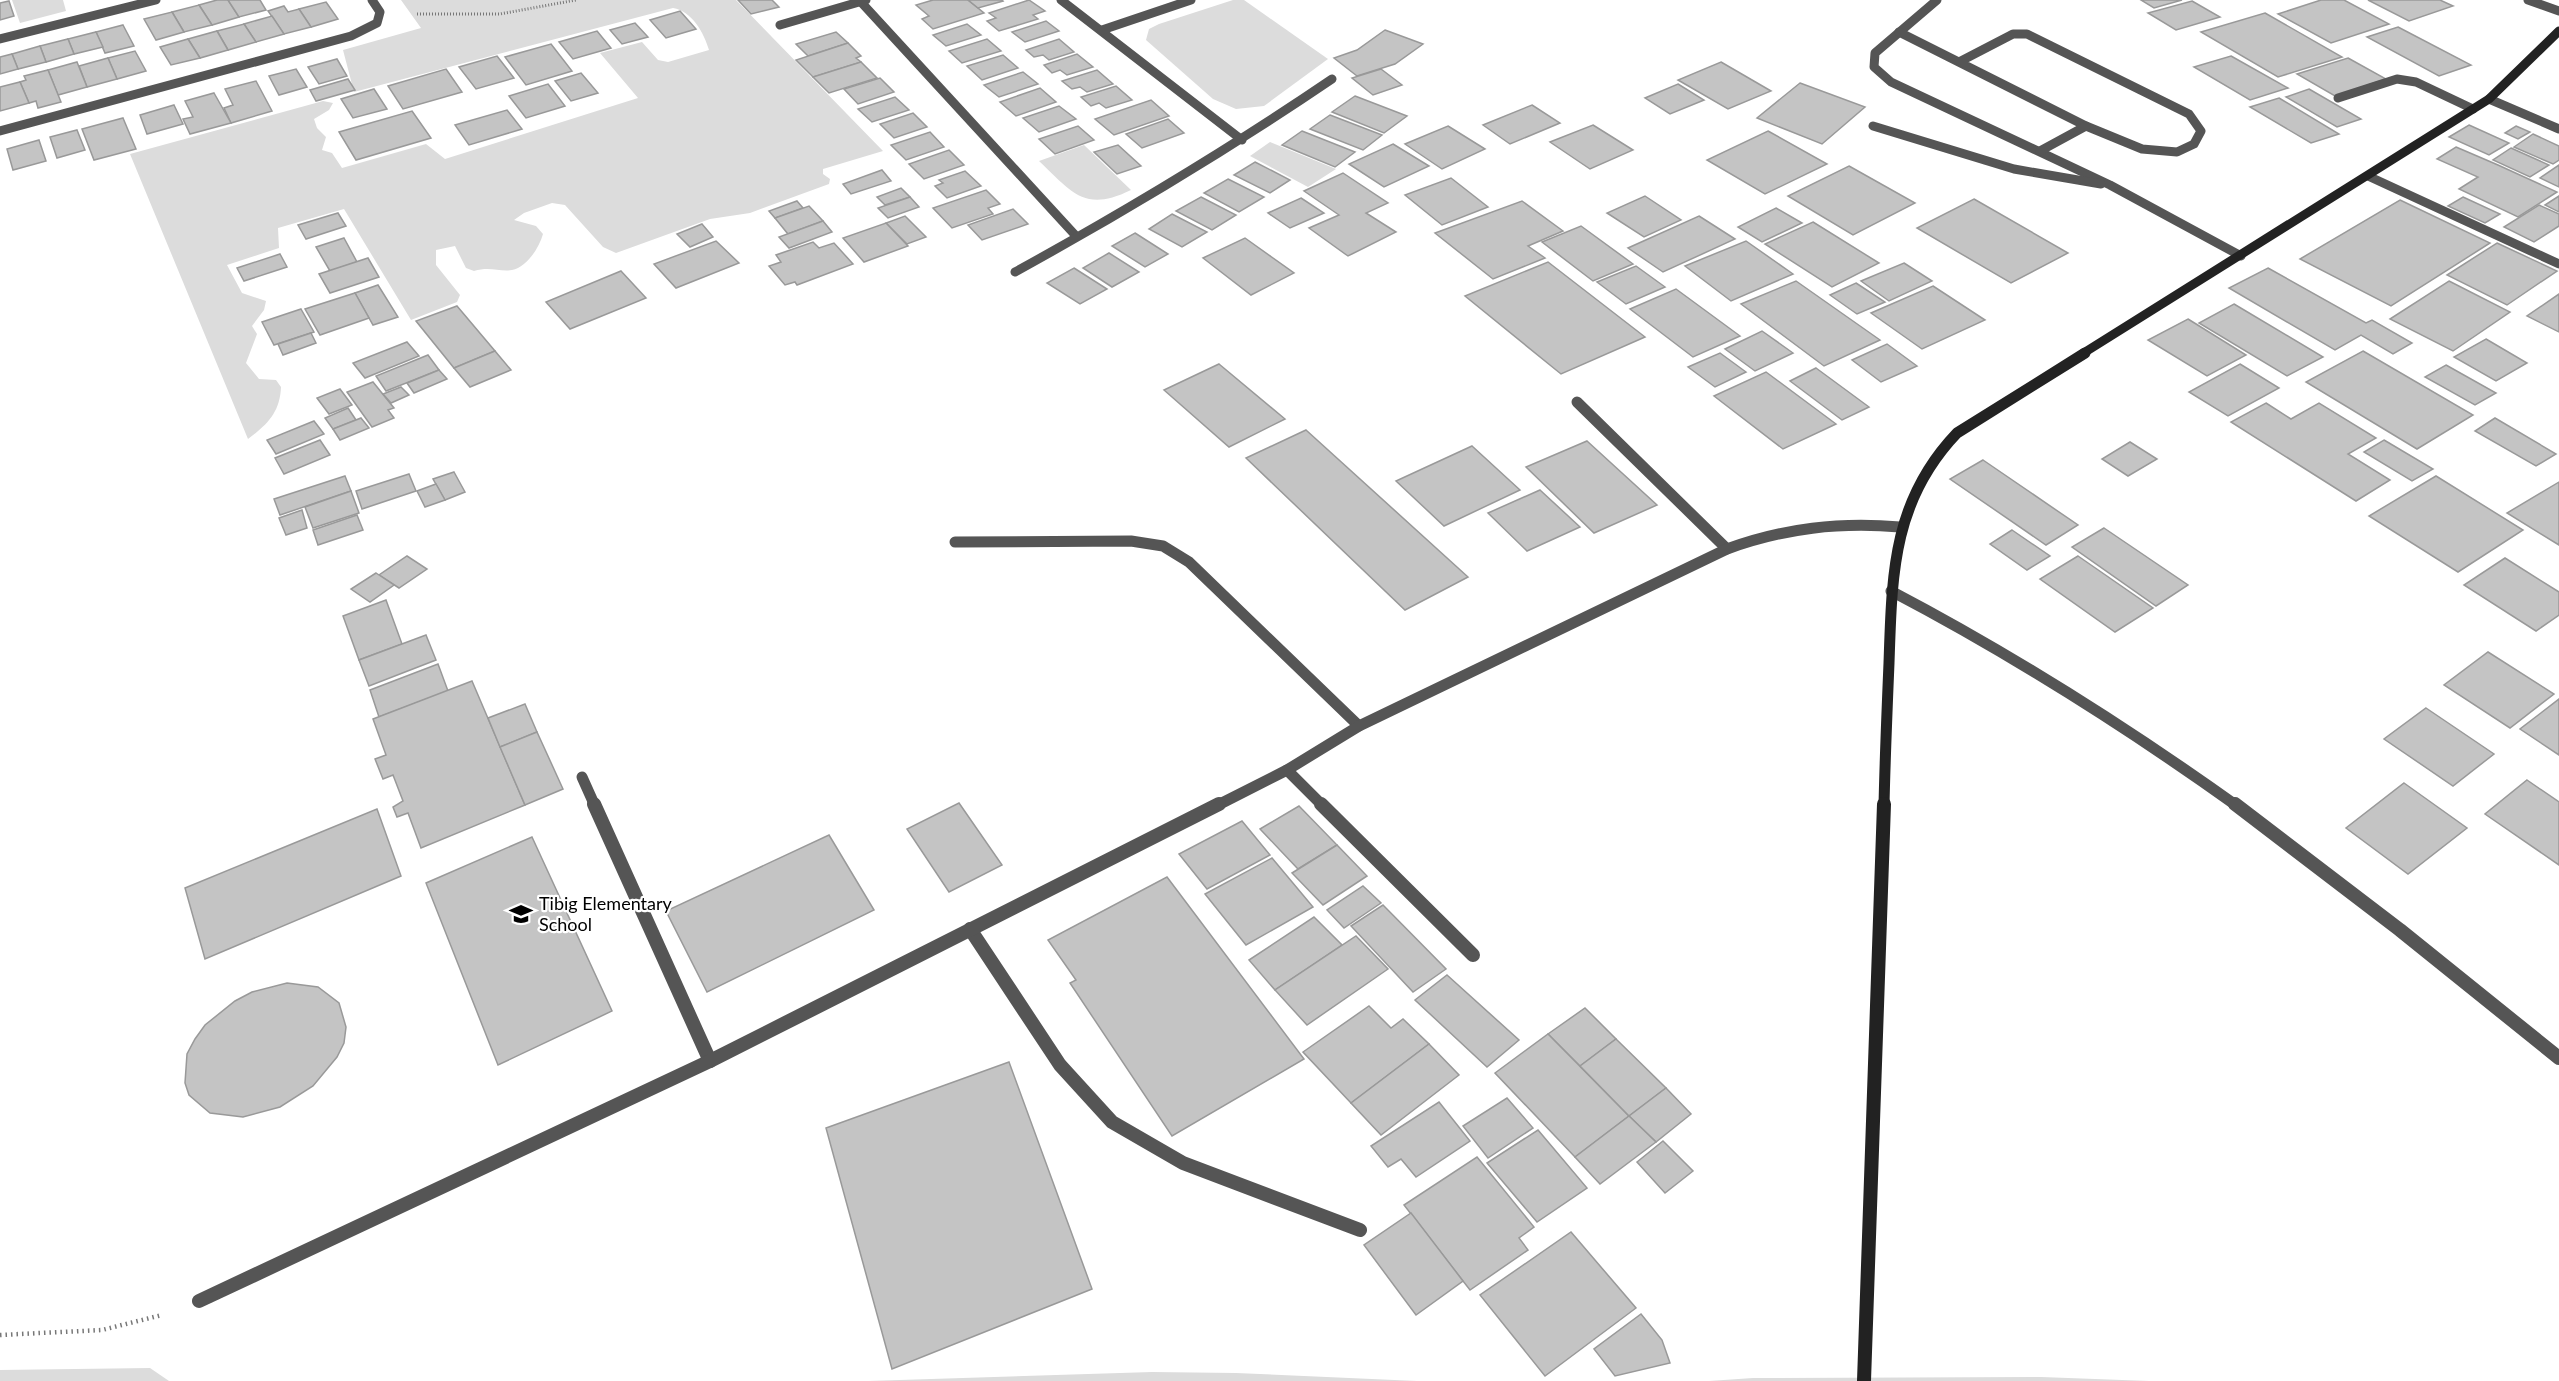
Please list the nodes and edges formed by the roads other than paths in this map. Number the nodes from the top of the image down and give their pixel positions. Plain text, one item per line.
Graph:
1 (156, 0) edge
2 (372, 0) edge
3 (1061, 0) edge
4 (1191, 0) edge
5 (1937, 0) edge
6 (2528, 0) edge
7 (863, 1) edge
8 (2559, 12) edge
9 (780, 24) dead end
10 (1102, 30) junction
11 (2559, 31) edge
12 (1899, 32) junction
13 (0, 39) edge
14 (1959, 62) junction
15 (1332, 79) dead end
16 (2338, 98) dead end
17 (2489, 99) junction
18 (2473, 109) junction
19 (1873, 126) dead end
20 (2086, 126) junction
21 (2559, 129) edge
22 (0, 131) edge
23 (1242, 140) junction
24 (2040, 151) junction
25 (2368, 176) junction
26 (2110, 185) junction
27 (1076, 236) junction
28 (2241, 256) junction
29 (2559, 264) edge
30 (1015, 272) dead end
31 (1577, 402) dead end
32 (1900, 527) junction
33 (955, 542) dead end
34 (1727, 549) junction
35 (1891, 591) junction
36 (1359, 726) junction
37 (1287, 770) junction
38 (582, 777) dead end
39 (970, 929) junction
40 (1473, 955) dead end
41 (2559, 1058) edge
42 (710, 1061) junction
43 (1360, 1230) dead end
44 (199, 1301) road end
45 (1864, 1381) edge

1 - 13 street
2 - 22 street
3 - 10 street
4 - 10 street
5 - 12 street
6 - 8 street
7 - 9 street
7 - 27 street
10 - 23 street
11 - 17 street
12 - 14 street
12 - 24 street
14 - 20 street
14 - 20 street
15 - 23 street
16 - 18 street
17 - 18 street
17 - 21 street
18 - 25 street
19 - 26 street
20 - 24 street
23 - 27 street
24 - 26 street
25 - 28 street
25 - 29 street
26 - 28 street
27 - 30 street
28 - 32 street
31 - 34 street
32 - 34 street
32 - 35 street
33 - 36 street
34 - 36 street
35 - 41 street
35 - 45 street
36 - 37 street
37 - 39 street
37 - 40 street
38 - 42 street
39 - 42 street
39 - 43 street
42 - 44 street

